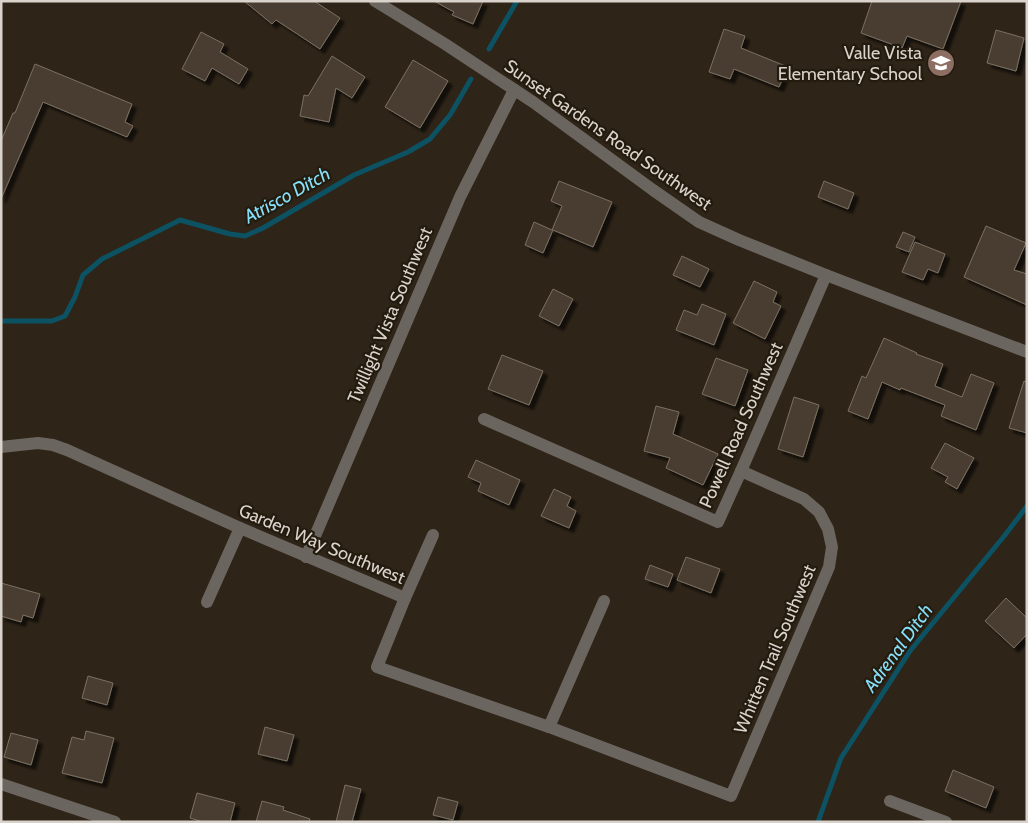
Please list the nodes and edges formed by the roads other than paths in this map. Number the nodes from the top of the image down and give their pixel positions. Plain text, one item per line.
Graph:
1 (375, 1) edge
2 (510, 87) junction
3 (826, 275) junction
4 (1027, 352) edge
5 (484, 419) dead end
6 (1, 447) edge
7 (741, 471) junction
8 (240, 528) junction
9 (433, 535) dead end
10 (306, 557) junction
11 (405, 598) junction
12 (604, 601) dead end
13 (207, 602) dead end
14 (549, 727) junction
15 (1, 784) edge
16 (732, 796) joint
17 (890, 801) dead end
18 (115, 822) edge
19 (946, 822) edge

1 - 2 street, Sunset Gardens Road Southwest
2 - 3 street, Sunset Gardens Road Southwest
2 - 10 street, Twillight Vista Southwest
3 - 4 street, Sunset Gardens Road Southwest
3 - 7 street, Powell Road Southwest
5 - 7 street, Powell Road Southwest
6 - 8 street, Garden Way Southwest
7 - 16 street, Whitten Trail Southwest
8 - 10 street, Garden Way Southwest
8 - 13 street
9 - 11 street
10 - 11 street, Garden Way Southwest
11 - 14 street, Garden Way Southwest
12 - 14 street
14 - 16 street, Garden Way Southwest
15 - 18 street
17 - 19 street

